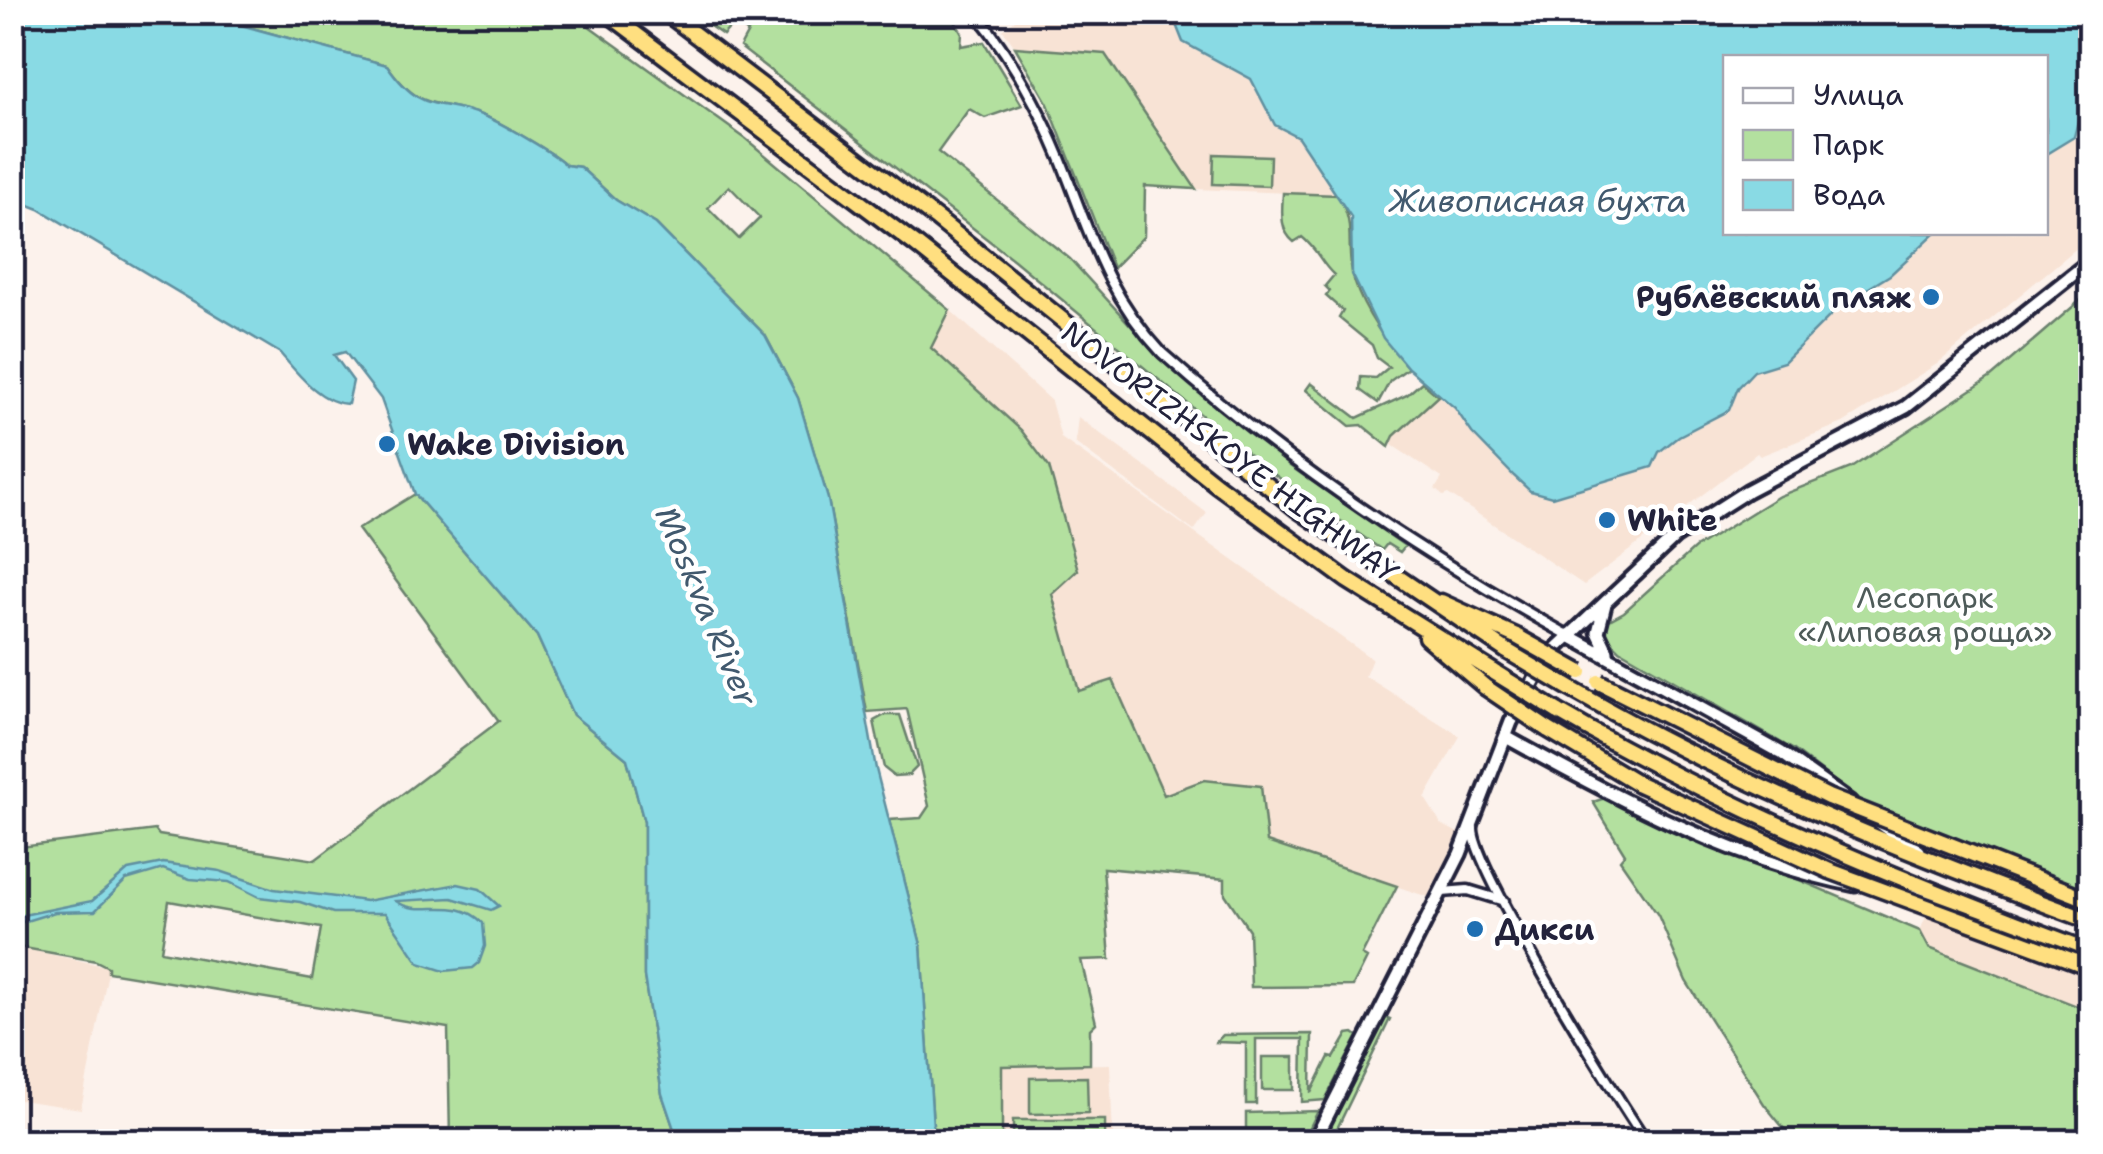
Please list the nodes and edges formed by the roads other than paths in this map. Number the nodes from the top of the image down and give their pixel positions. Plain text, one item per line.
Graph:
1 (606, 12) edge
2 (665, 12) edge
3 (976, 12) edge
4 (2090, 260) edge
5 (1404, 586) junction
6 (1610, 595) junction
7 (1391, 608) junction
8 (1568, 635) junction
9 (1610, 655) junction
10 (1506, 737) junction
11 (1474, 825) junction
12 (1460, 854) junction
13 (1482, 860) junction
14 (1930, 860) junction
15 (1442, 892) junction
16 (2090, 900) edge
17 (1504, 901) junction
18 (1970, 904) junction
19 (2090, 921) edge
20 (2090, 951) edge
21 (2090, 967) edge
22 (1314, 1142) edge
23 (1647, 1142) edge

1 - 7 highway, NOVORIZHSKOYE HIGHWAY
2 - 5 highway, NOVORIZHSKOYE HIGHWAY
3 - 8 street
4 - 6 street
5 - 14 highway, NOVORIZHSKOYE HIGHWAY, bridge
5 - 16 highway, bridge
6 - 8 street
6 - 9 street
7 - 18 highway, NOVORIZHSKOYE HIGHWAY, bridge
7 - 21 highway, bridge
8 - 9 street
8 - 10 street
9 - 14 street
10 - 11 street
10 - 18 street
11 - 12 street
11 - 13 street
12 - 13 street
12 - 15 street
13 - 17 street
14 - 19 highway, NOVORIZHSKOYE HIGHWAY
15 - 17 street
15 - 22 street
17 - 23 street
18 - 20 highway, NOVORIZHSKOYE HIGHWAY

